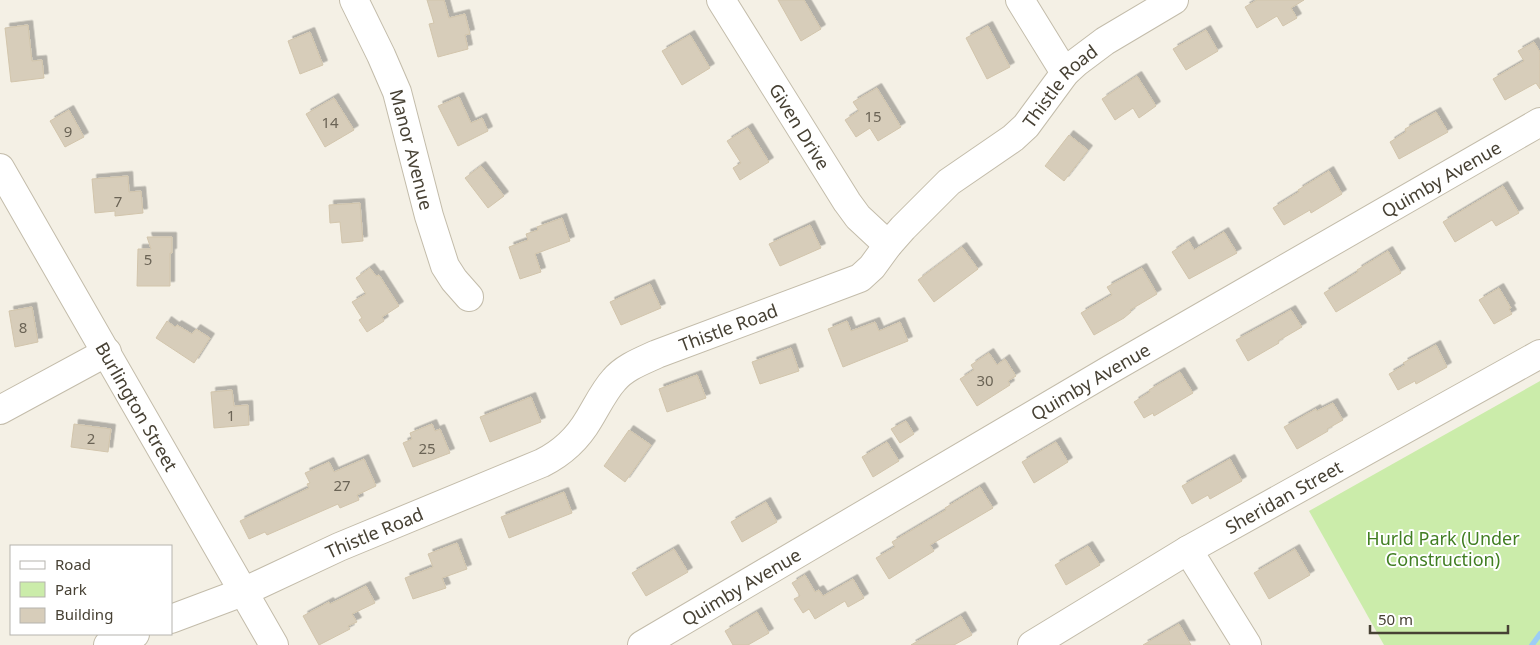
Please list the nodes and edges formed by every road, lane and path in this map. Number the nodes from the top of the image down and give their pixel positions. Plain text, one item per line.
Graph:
1 (354, 0) edge
2 (721, 0) edge
3 (1020, 0) edge
4 (1174, 0) edge
5 (1065, 73) junction
6 (1540, 122) edge
7 (0, 168) edge
8 (888, 245) junction
9 (469, 297) dead end
10 (107, 352) junction
11 (1540, 354) edge
12 (0, 410) edge
13 (1188, 550) junction
14 (243, 592) junction
15 (172, 619) edge
16 (133, 635) edge
17 (272, 643) edge
18 (108, 645) edge
19 (642, 645) edge
20 (1032, 645) edge
21 (1246, 645) edge

1 - 9 street, Manor Avenue
2 - 8 street, Given Drive
3 - 5 street
4 - 5 street, Thistle Road
5 - 8 street, Thistle Road
6 - 19 street, Quimby Avenue
7 - 10 street, Burlington Street
8 - 14 street, Thistle Road
10 - 12 street
10 - 14 street, Burlington Street
11 - 13 street, Sheridan Street
13 - 20 street, Sheridan Street
13 - 21 street
14 - 15 street, Thistle Road
14 - 17 street, Burlington Street
16 - 18 street

